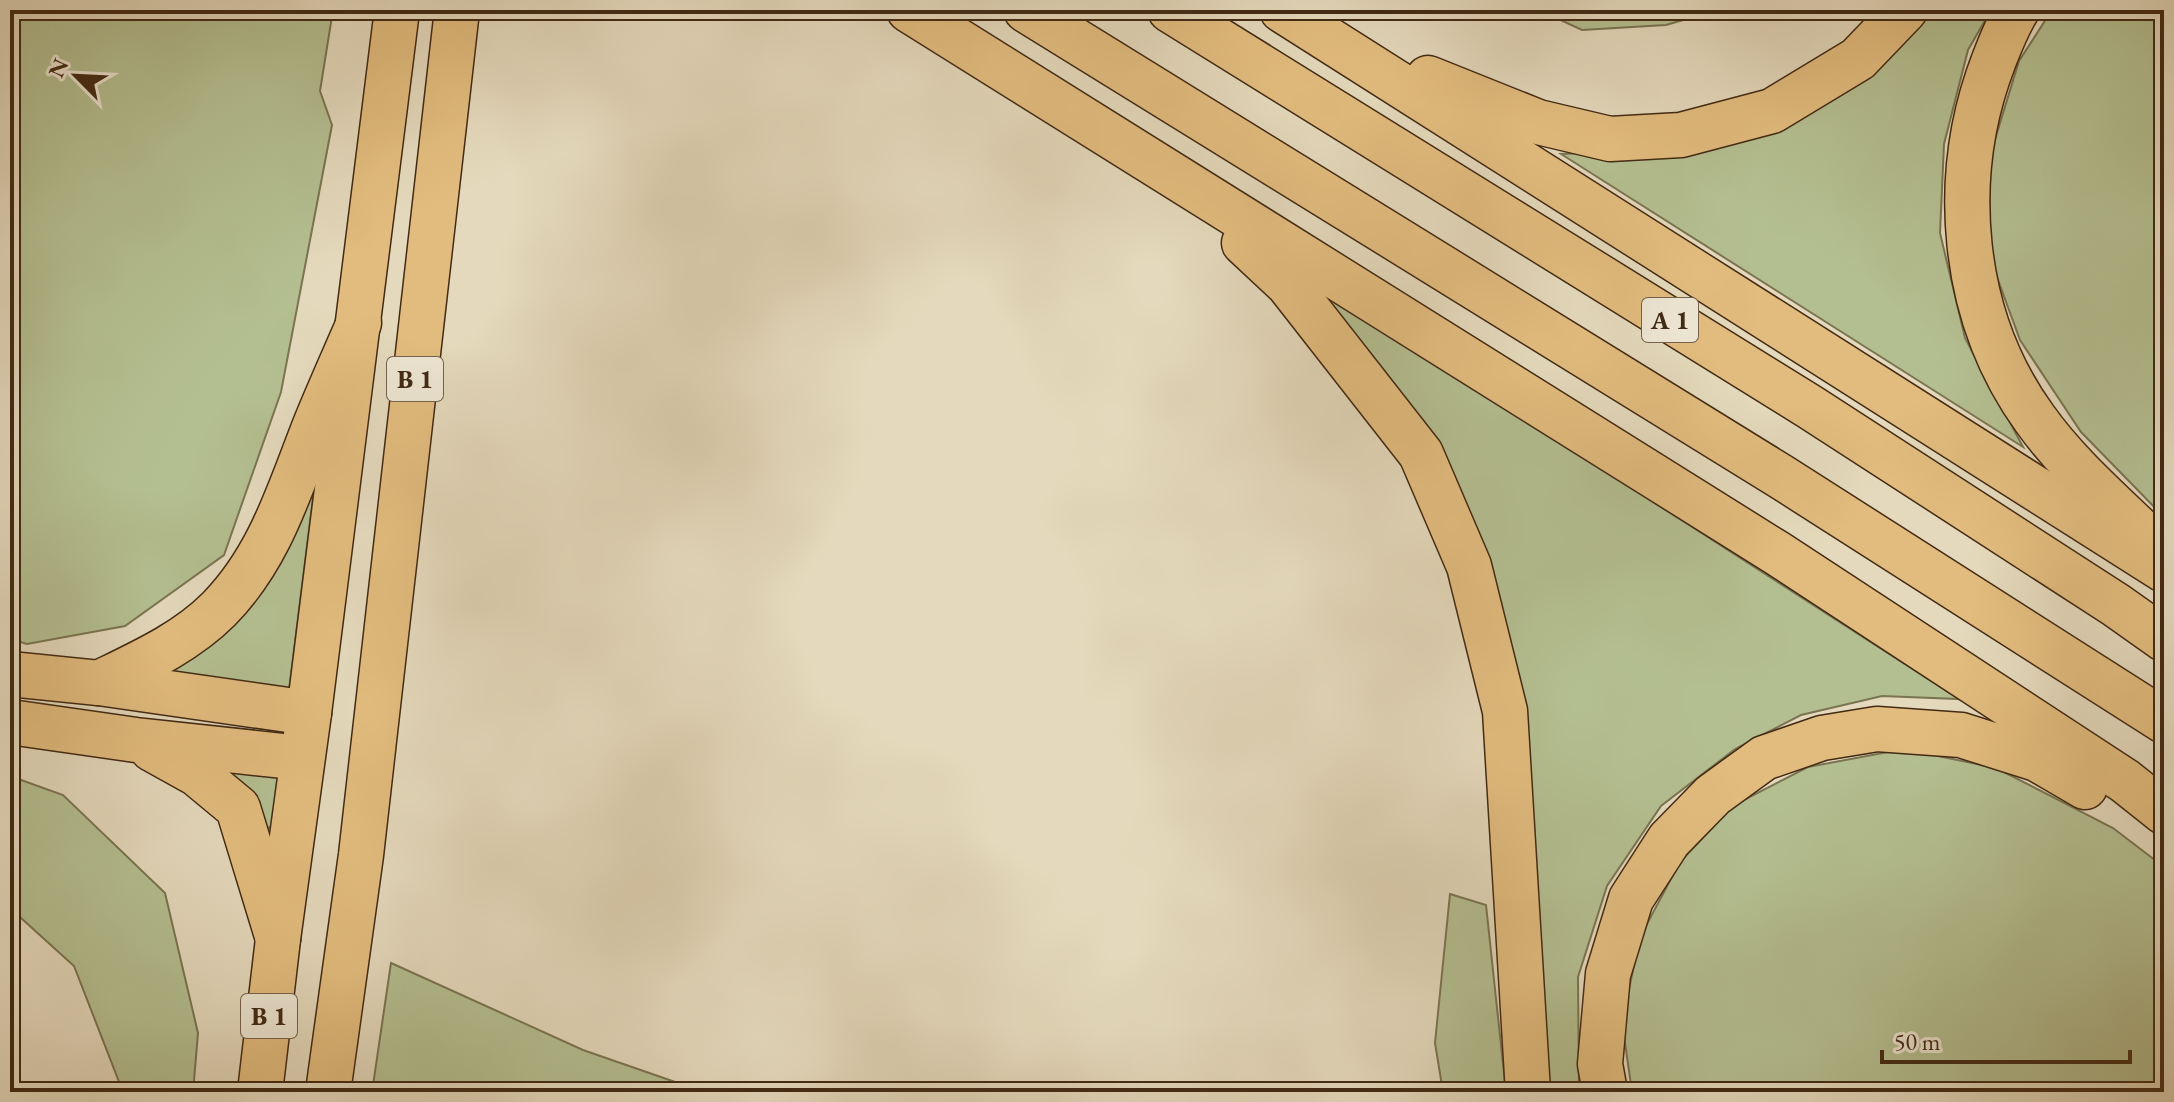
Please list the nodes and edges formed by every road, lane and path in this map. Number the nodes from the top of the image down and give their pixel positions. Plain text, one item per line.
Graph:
1 (397, 10) edge
2 (457, 10) edge
3 (909, 10) edge
4 (1026, 10) edge
5 (1170, 10) edge
6 (1282, 10) edge
7 (1905, 10) edge
8 (2017, 10) edge
9 (1327, 37) junction
10 (1148, 161) junction
11 (359, 323) junction
12 (2164, 554) edge
13 (2164, 570) edge
14 (2164, 639) edge
15 (10, 674) edge
16 (99, 683) junction
17 (309, 713) junction
18 (2164, 721) edge
19 (10, 722) edge
20 (136, 740) junction
21 (372, 747) junction
22 (302, 758) junction
23 (2164, 812) edge
24 (2164, 835) edge
25 (278, 939) junction
26 (260, 1092) edge
27 (328, 1092) edge
28 (1528, 1092) edge
29 (1605, 1092) edge

1 - 11 main road, B 1
2 - 21 main road, B 1
3 - 10 main road
4 - 18 main road, A 1
5 - 14 main road, A 1
6 - 9 main road
7 - 9 main road
8 - 12 main road
9 - 13 main road
10 - 23 main road
10 - 28 main road
11 - 16 main road
11 - 17 main road, B 1
15 - 16 main road
16 - 17 main road
17 - 21 main road
17 - 22 main road, B 1
19 - 20 main road
20 - 22 main road
20 - 25 main road
21 - 22 main road
21 - 27 main road, B 1
22 - 25 main road, B 1
24 - 29 main road
25 - 26 main road, B 1

